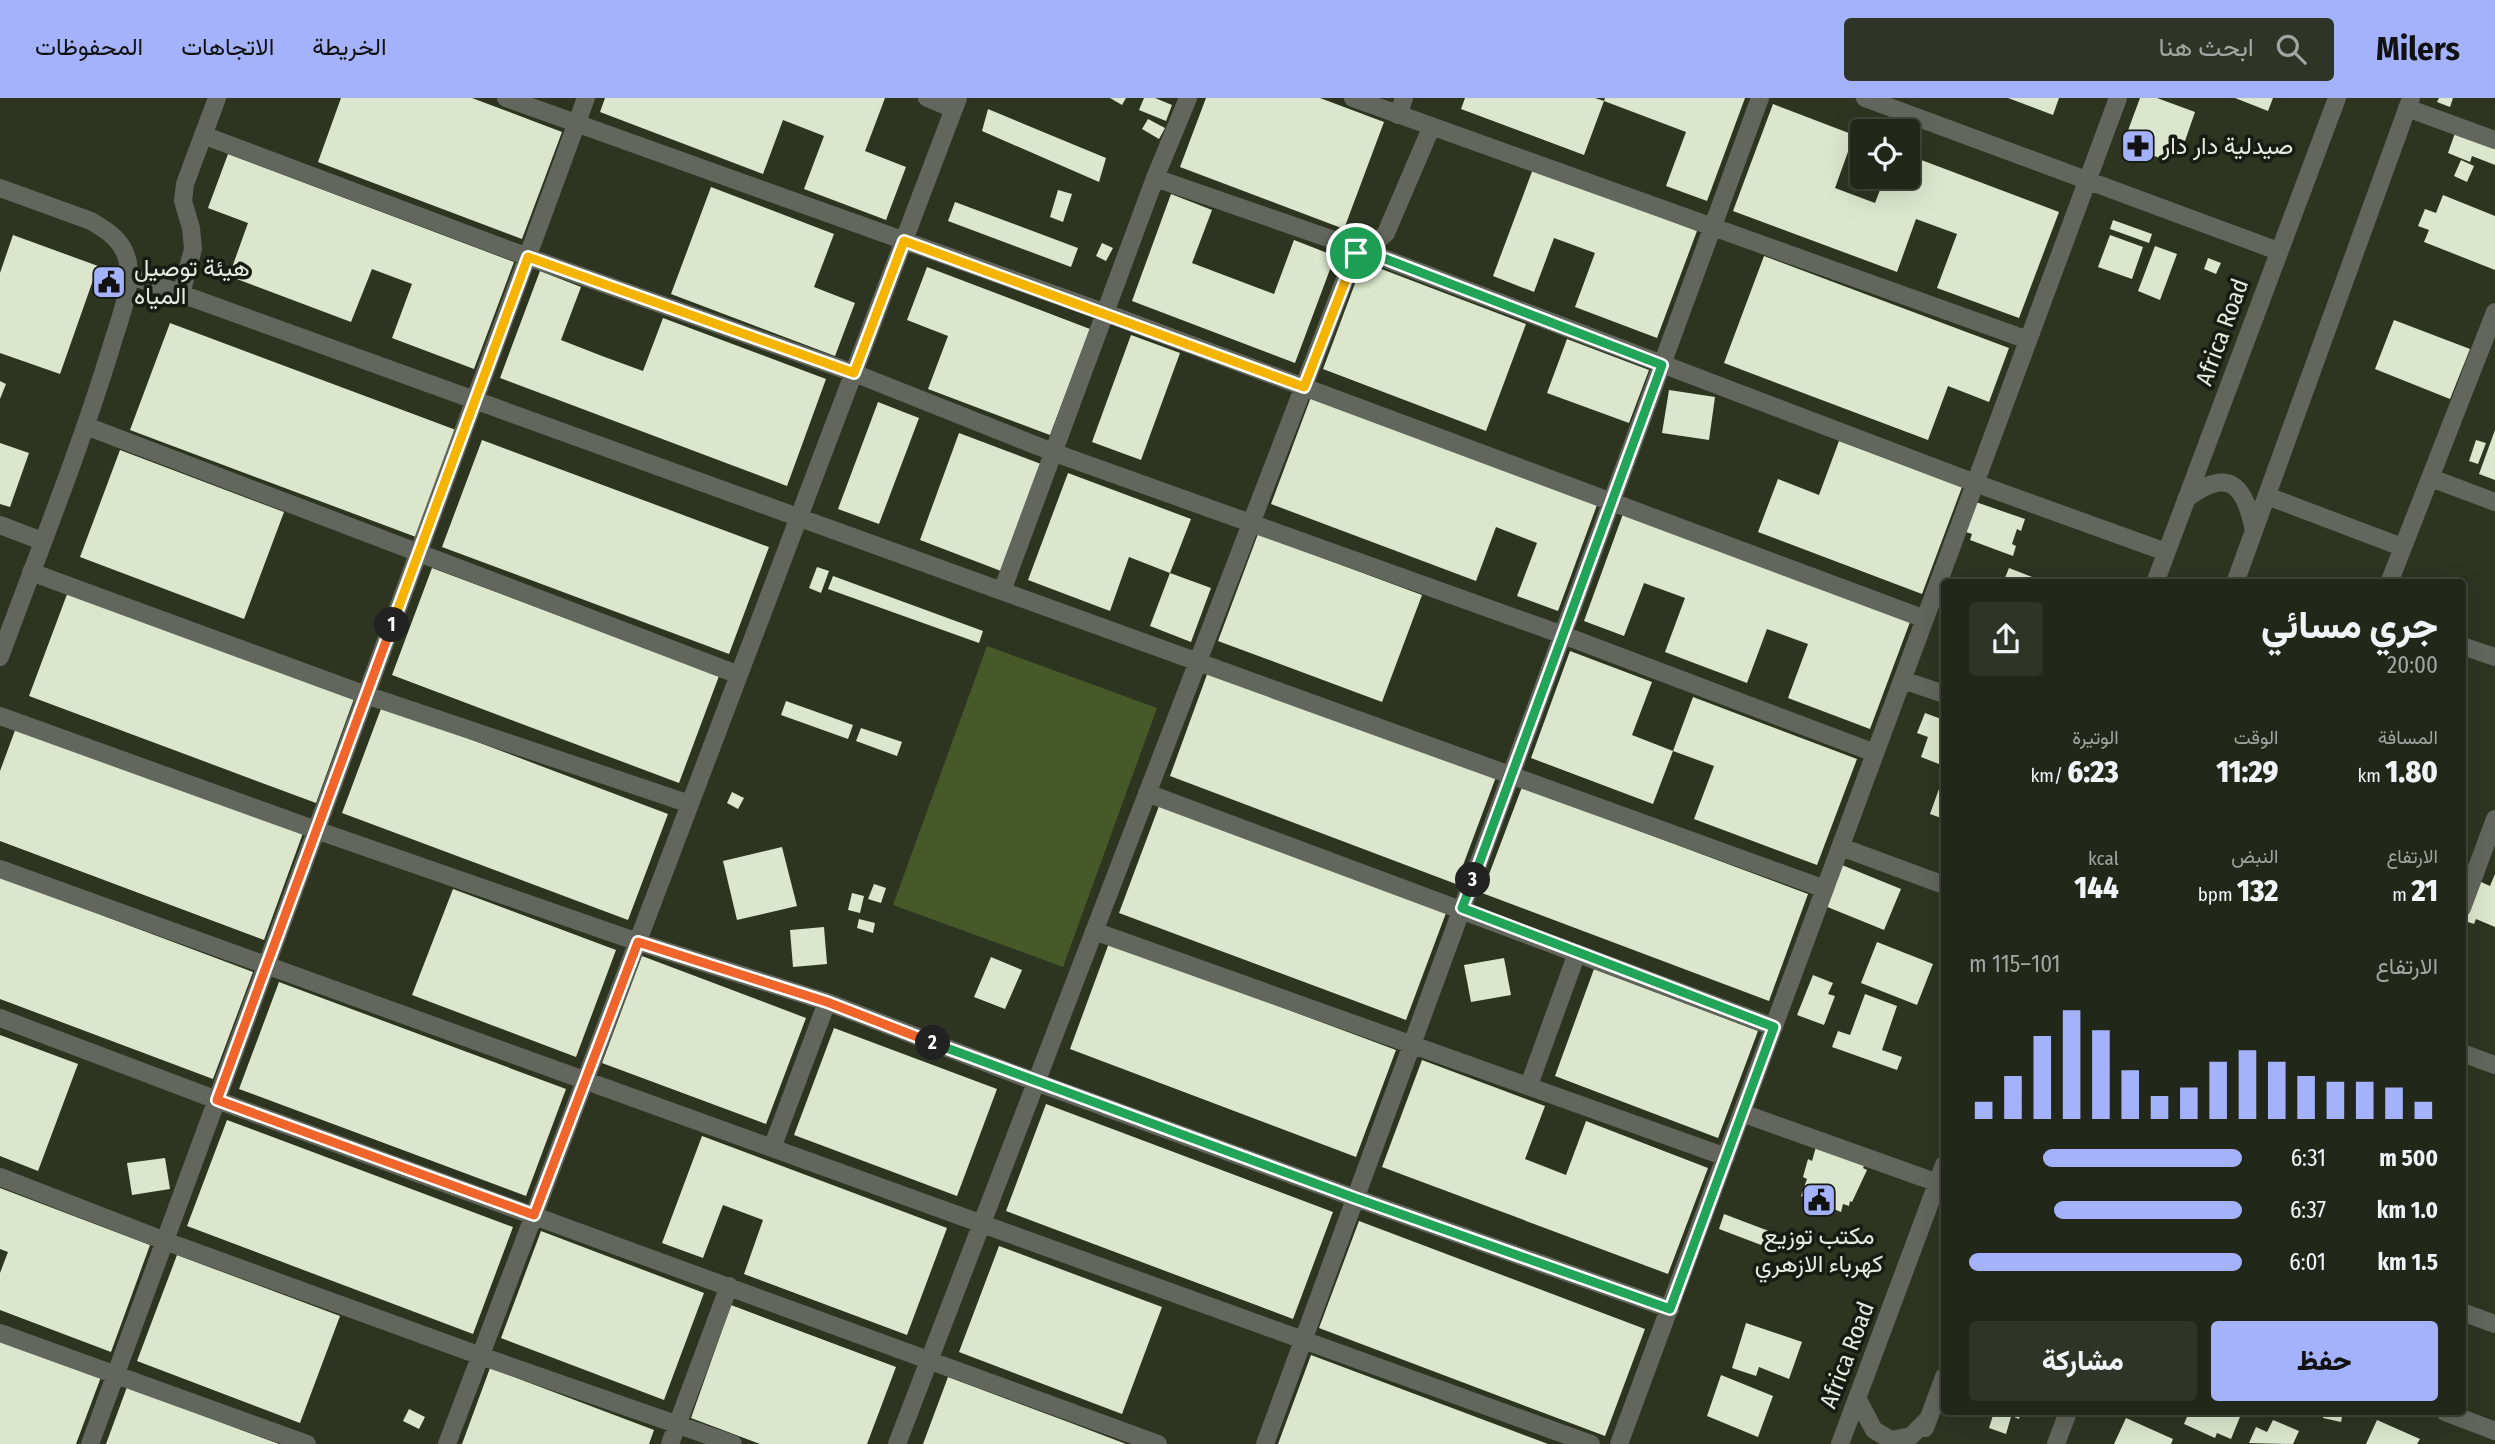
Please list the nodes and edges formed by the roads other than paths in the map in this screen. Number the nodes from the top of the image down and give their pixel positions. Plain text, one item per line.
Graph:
1 (216, 98) edge
2 (506, 98) edge
3 (586, 98) edge
4 (926, 98) edge
5 (1188, 98) edge
6 (1353, 98) edge
7 (1760, 98) edge
8 (1866, 98) edge
9 (2118, 98) edge
10 (2337, 98) edge
11 (956, 103) edge
12 (2409, 103) edge
13 (1401, 107) edge
14 (576, 125) junction
15 (1431, 128) junction
16 (202, 135) junction
17 (2495, 139) edge
18 (1155, 178) junction
19 (2088, 180) junction
20 (0, 188) edge
21 (1713, 227) junction
22 (904, 241) junction
23 (1357, 248) junction
24 (2278, 251) junction
25 (528, 257) junction
26 (129, 275) junction
27 (181, 294) junction
28 (2495, 312) edge
29 (1106, 313) junction
30 (2028, 340) junction
31 (2490, 341) edge
32 (1662, 365) junction
33 (854, 373) junction
34 (1304, 387) junction
35 (475, 400) junction
36 (86, 426) junction
37 (1055, 453) junction
38 (2431, 478) junction
39 (1975, 483) junction
40 (2267, 496) junction
41 (2186, 499) junction
42 (1611, 502) junction
43 (2495, 502) edge
44 (799, 518) junction
45 (0, 525) edge
46 (1251, 525) junction
47 (2254, 531) junction
48 (42, 541) junction
49 (2402, 547) junction
50 (2166, 552) junction
51 (419, 553) junction
52 (31, 572) junction
53 (2156, 579) edge
54 (2236, 579) edge
55 (2390, 579) edge
56 (1002, 592) junction
57 (1925, 619) junction
58 (1563, 635) junction
59 (2466, 647) edge
60 (0, 657) edge
61 (2495, 657) edge
62 (1199, 663) junction
63 (739, 675) junction
64 (1903, 680) junction
65 (1941, 693) edge
66 (366, 695) junction
67 (0, 716) edge
68 (1875, 753) junction
69 (1511, 776) junction
70 (1147, 793) junction
71 (690, 804) junction
72 (2495, 819) edge
73 (316, 830) junction
74 (2491, 844) edge
75 (1841, 846) junction
76 (0, 869) edge
77 (1941, 884) edge
78 (1825, 889) junction
79 (2466, 899) edge
80 (1462, 908) junction
81 (1094, 931) junction
82 (638, 942) junction
83 (1577, 953) junction
84 (266, 965) junction
85 (827, 1002) junction
86 (0, 1018) edge
87 (1774, 1027) junction
88 (1412, 1044) junction
89 (2466, 1054) edge
90 (2495, 1065) edge
91 (585, 1080) junction
92 (1036, 1082) junction
93 (1529, 1086) junction
94 (217, 1100) junction
95 (1742, 1113) junction
96 (772, 1149) junction
97 (1726, 1157) junction
98 (1941, 1174) edge
99 (0, 1177) edge
100 (1938, 1183) junction
101 (1355, 1198) junction
102 (534, 1215) junction
103 (981, 1224) junction
104 (165, 1241) junction
105 (729, 1286) junction
106 (1670, 1309) junction
107 (2466, 1313) edge
108 (2495, 1324) edge
109 (0, 1333) edge
110 (1303, 1340) junction
111 (481, 1356) junction
112 (929, 1360) junction
113 (116, 1374) junction
114 (1941, 1385) edge
115 (1857, 1398) junction
116 (2067, 1415) edge
117 (2453, 1415) edge
118 (1928, 1419) junction
119 (678, 1424) junction
120 (2495, 1431) edge
121 (90, 1444) edge
122 (307, 1444) edge
123 (447, 1444) edge
124 (670, 1444) edge
125 (733, 1444) edge
126 (897, 1444) edge
127 (1158, 1444) edge
128 (1265, 1444) edge
129 (1591, 1444) edge
130 (1619, 1444) edge
131 (1840, 1444) edge
132 (1919, 1444) edge
133 (2056, 1444) edge

1 - 16 street
2 - 14 street
3 - 14 street
4 - 11 street
5 - 18 street
6 - 13 street
7 - 21 street
8 - 19 street
9 - 19 street
10 - 24 street, Africa Road
11 - 22 street
12 - 17 street
12 - 40 street
13 - 15 street
14 - 22 street
14 - 25 street
15 - 21 street
15 - 23 street
16 - 25 street
16 - 27 street
18 - 23 street
18 - 29 street
19 - 24 street
19 - 30 street
20 - 26 street
21 - 30 street
21 - 32 street
22 - 29 street
22 - 33 street
23 - 32 street
23 - 34 street
24 - 41 street, Africa Road
25 - 33 street
25 - 35 street
26 - 27 street
26 - 36 street
27 - 35 street
28 - 31 street
29 - 34 street
29 - 37 street
30 - 39 street
31 - 38 street
32 - 39 street
32 - 42 street
33 - 37 street
33 - 44 street
34 - 42 street
34 - 46 street
35 - 44 street
35 - 51 street
36 - 48 street
36 - 51 street
37 - 46 street
37 - 56 street
38 - 43 street
38 - 49 street
39 - 50 street
39 - 57 street
40 - 47 street
40 - 49 street
41 - 47 street
41 - 50 street, Africa Road
42 - 57 street
42 - 58 street
44 - 56 street
44 - 63 street
45 - 48 street
46 - 58 street
46 - 62 street
47 - 54 street
48 - 52 street
49 - 55 street
50 - 53 street, Africa Road
51 - 63 street
51 - 66 street
52 - 60 street
52 - 66 street
56 - 62 street
57 - 64 street
58 - 68 street
58 - 69 street
59 - 61 street
62 - 69 street
62 - 70 street
63 - 71 street
64 - 65 street
64 - 68 street
66 - 71 street
66 - 73 street
67 - 73 street
68 - 75 street
69 - 78 street
69 - 80 street
70 - 80 street
70 - 81 street
71 - 82 street
72 - 74 street
73 - 82 street
73 - 84 street
74 - 79 street
75 - 77 street
75 - 78 street
76 - 84 street
78 - 87 street
80 - 83 street
80 - 88 street
81 - 88 street
81 - 92 street
82 - 85 street
82 - 91 street
83 - 87 street
83 - 93 street
84 - 91 street
84 - 94 street
85 - 92 street
85 - 96 street
86 - 94 street
87 - 95 street
88 - 93 street
88 - 101 street
89 - 90 street
91 - 96 street
91 - 102 street
92 - 101 street
92 - 103 street
93 - 97 street
94 - 102 street
94 - 104 street
95 - 97 street
95 - 100 street
96 - 103 street
97 - 106 street
98 - 100 street, Africa Road
99 - 104 street
100 - 115 street, Africa Road
101 - 106 street
101 - 110 street
102 - 105 street
102 - 111 street
103 - 110 street
103 - 112 street
104 - 111 street
104 - 113 street
105 - 112 street
105 - 119 street
106 - 130 street
107 - 108 street
109 - 113 street
110 - 128 street
110 - 129 street
111 - 119 street
111 - 123 street
112 - 126 street
112 - 127 street
113 - 121 street
113 - 122 street
114 - 118 street
115 - 118 street
115 - 131 street, Africa Road
116 - 133 street
117 - 120 street
118 - 132 street
119 - 124 street
119 - 125 street

